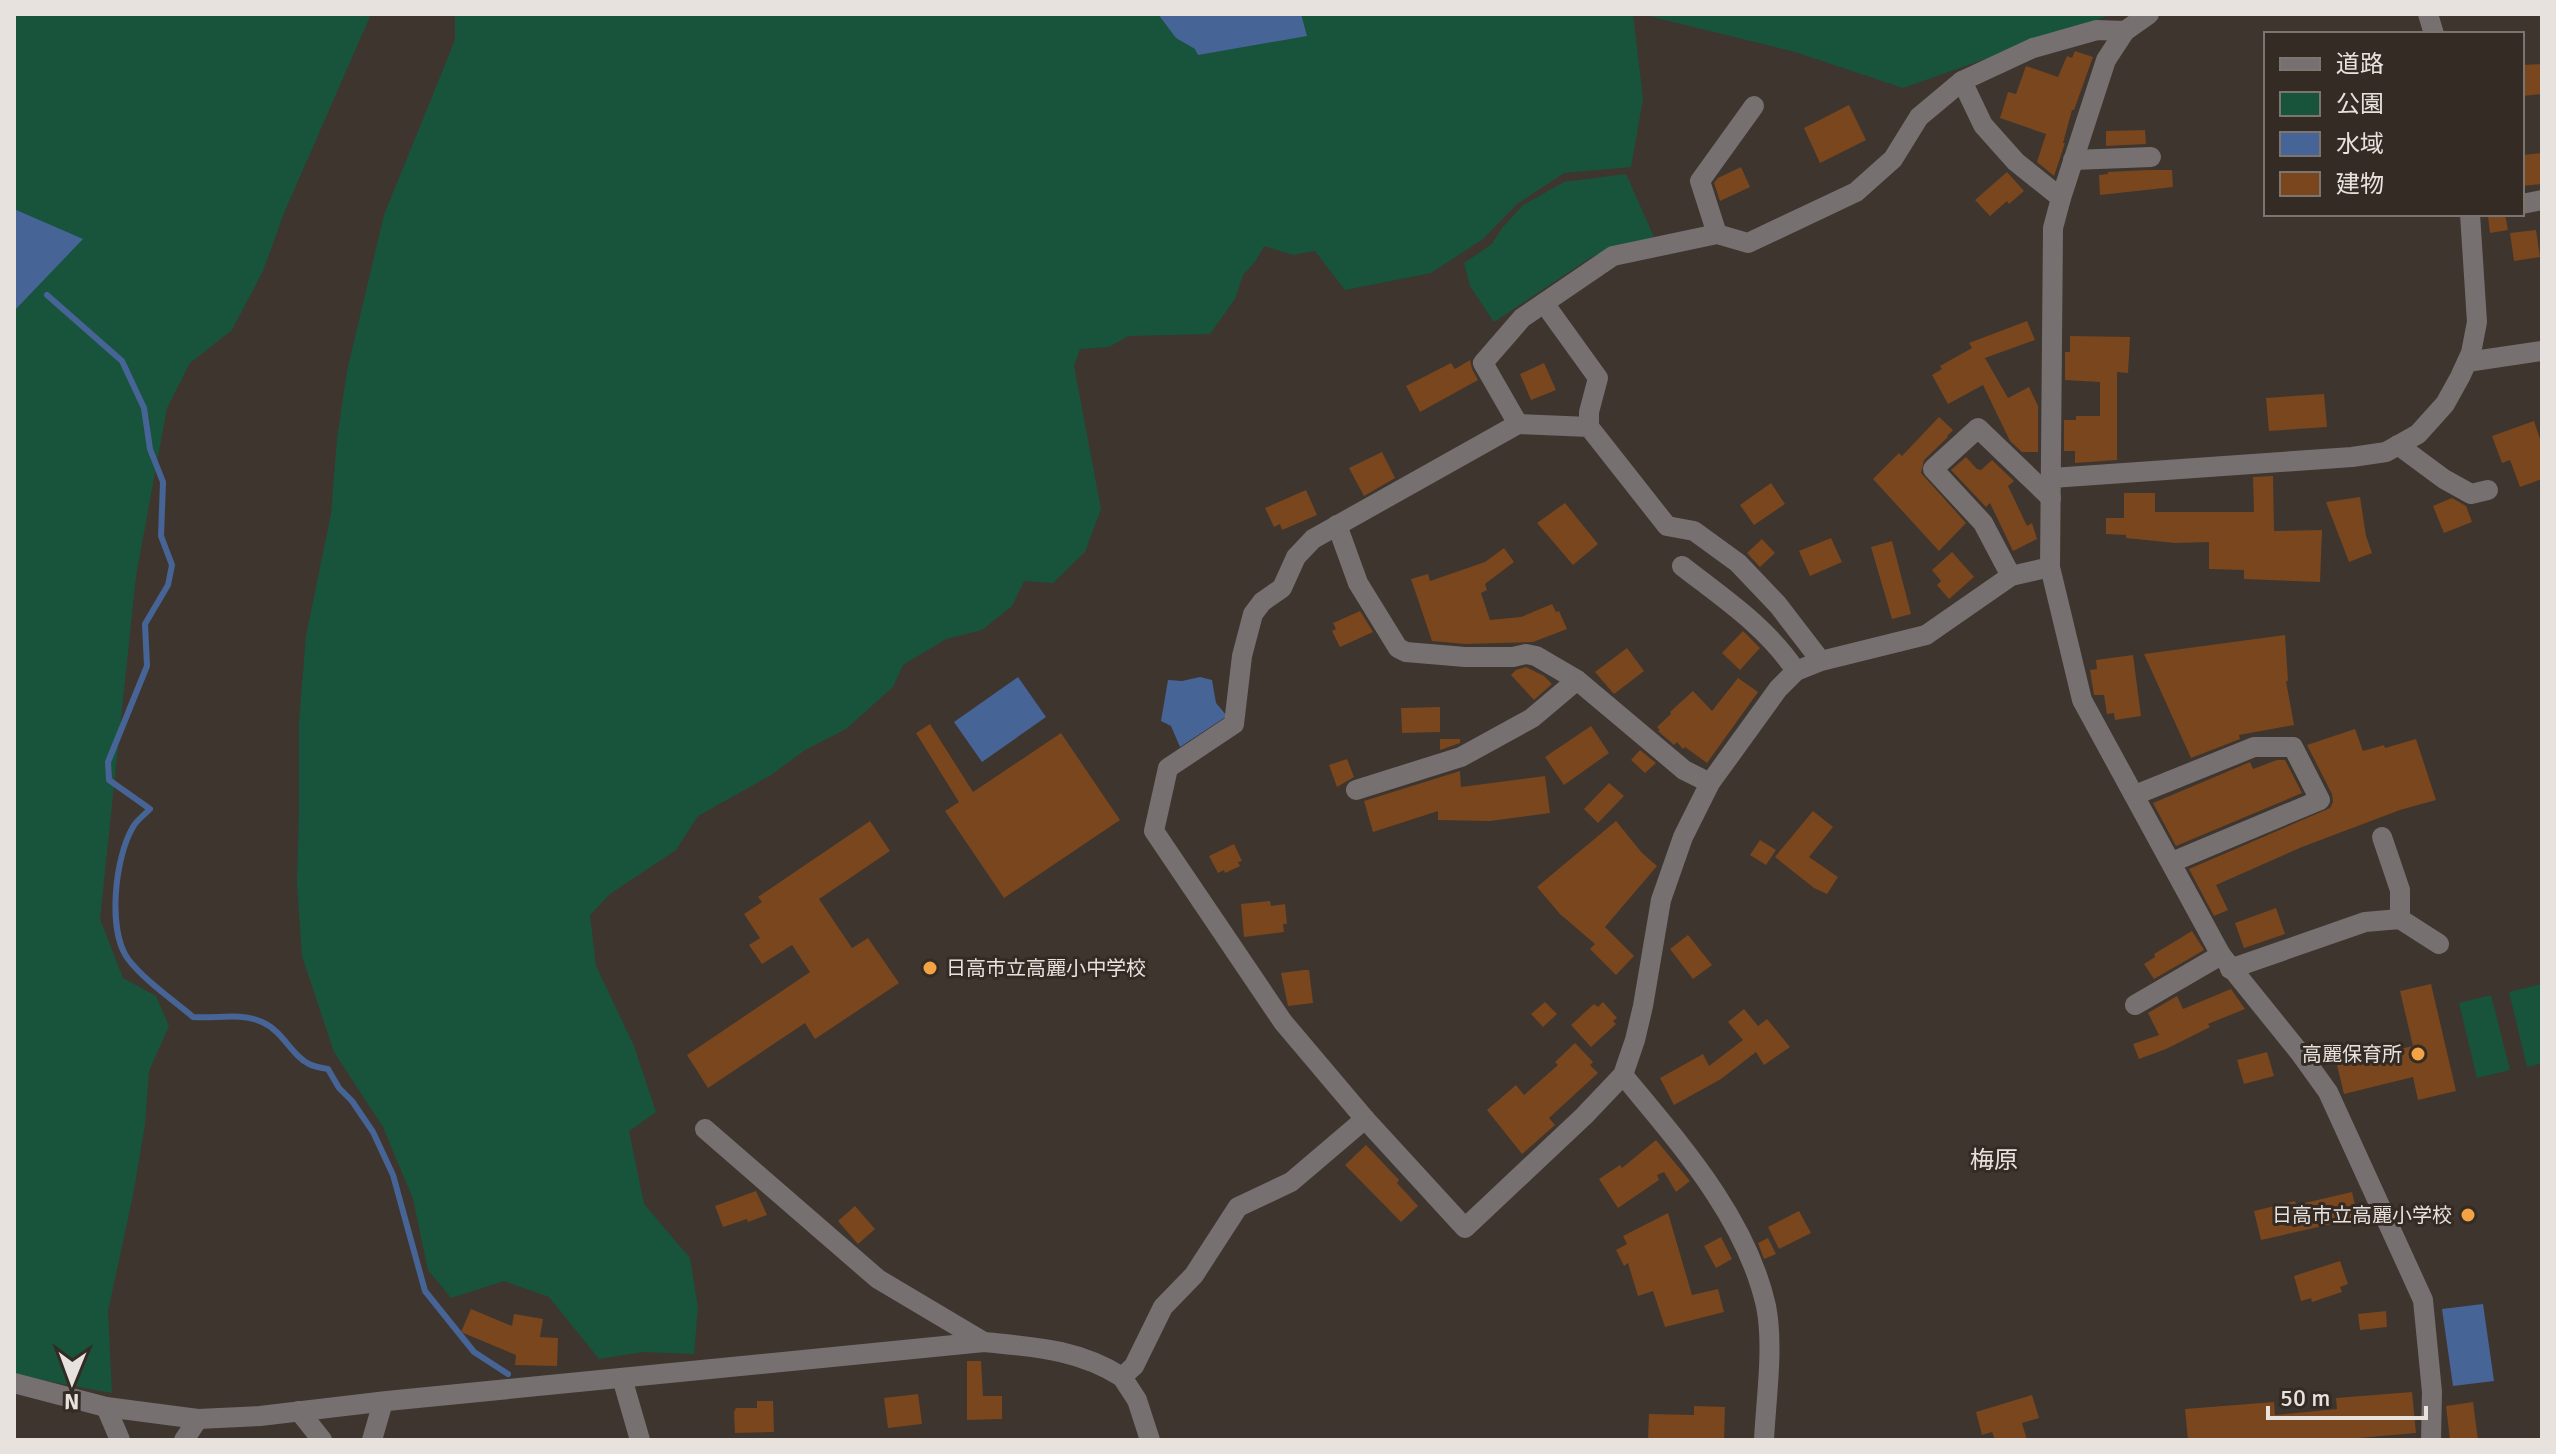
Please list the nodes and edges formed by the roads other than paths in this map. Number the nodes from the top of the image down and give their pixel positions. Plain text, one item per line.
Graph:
1 (2149, 14) edge
2 (2125, 31) junction
3 (1962, 81) junction
4 (1754, 106) dead end
5 (2151, 157) dead end
6 (2073, 160) junction
7 (2061, 198) junction
8 (2472, 216) edge
9 (1717, 234) junction
10 (1544, 303) junction
11 (2542, 351) edge
12 (2467, 362) junction
13 (1518, 424) junction
14 (1589, 427) junction
15 (2398, 445) junction
16 (2052, 488) junction
17 (2488, 490) dead end
18 (1337, 525) junction
19 (1682, 566) dead end
20 (2050, 567) junction
21 (2011, 576) junction
22 (1821, 661) junction
23 (1796, 671) junction
24 (1577, 680) junction
25 (1710, 783) junction
26 (1356, 790) dead end
27 (2135, 795) junction
28 (2382, 837) dead end
29 (2172, 862) junction
30 (2400, 919) junction
31 (2439, 944) dead end
32 (2225, 962) junction
33 (2135, 1005) dead end
34 (1623, 1075) junction
35 (1365, 1119) junction
36 (705, 1129) dead end
37 (984, 1342) junction
38 (1122, 1377) junction
39 (622, 1378) junction
40 (14, 1383) edge
41 (383, 1402) junction
42 (106, 1407) junction
43 (299, 1411) junction
44 (198, 1419) junction
45 (120, 1440) edge
46 (184, 1440) edge
47 (322, 1440) edge
48 (372, 1440) edge
49 (640, 1440) edge
50 (1150, 1440) edge
51 (1764, 1440) edge
52 (2431, 1440) edge

1 - 2 street
2 - 3 street
2 - 6 street
3 - 7 street
3 - 9 street
4 - 9 street
5 - 6 street
6 - 7 street
7 - 16 street
8 - 12 street
9 - 10 street
10 - 13 street
10 - 14 street
11 - 12 street
12 - 15 street
13 - 14 street
13 - 18 street
14 - 22 street
15 - 16 street
15 - 17 street
16 - 20 street
16 - 21 street
18 - 24 street
18 - 35 street
19 - 23 street
20 - 21 street
20 - 27 street
21 - 22 street
22 - 23 street
23 - 25 street
24 - 25 street
24 - 26 street
25 - 34 street
27 - 29 street
27 - 29 street
28 - 30 street
29 - 32 street
30 - 31 street
30 - 32 street
32 - 33 street
32 - 52 street
34 - 35 street
34 - 51 street
35 - 38 street
36 - 37 street
37 - 38 street
37 - 39 street
38 - 50 street
39 - 41 street
39 - 49 street
40 - 42 street
41 - 43 street
41 - 48 street
42 - 44 street
42 - 45 street
43 - 44 street
43 - 47 street
44 - 46 street

